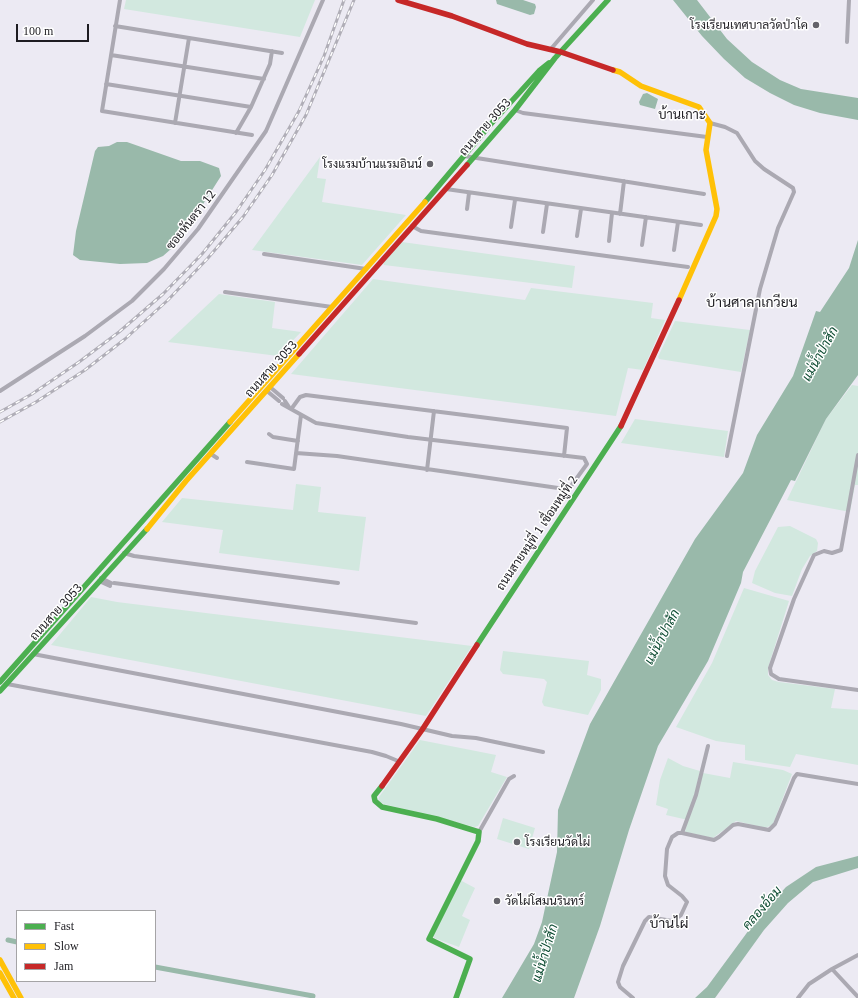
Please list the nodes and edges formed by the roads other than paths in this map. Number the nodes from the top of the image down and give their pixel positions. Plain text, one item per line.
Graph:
1 (120, 0) edge
2 (323, 0) edge
3 (398, 0) edge
4 (593, 0) edge
5 (608, 0) edge
6 (849, 0) edge
7 (415, 2) edge
8 (115, 26) junction
9 (189, 38) junction
10 (847, 42) dead end
11 (550, 50) junction
12 (272, 51) junction
13 (561, 52) junction
14 (282, 53) dead end
15 (111, 56) junction
16 (554, 59) junction
17 (184, 67) junction
18 (264, 79) junction
19 (106, 84) junction
20 (180, 96) junction
21 (251, 107) junction
22 (515, 110) junction
23 (175, 123) junction
24 (710, 123) junction
25 (236, 133) junction
26 (252, 135) dead end
27 (707, 137) junction
28 (464, 156) junction
29 (473, 158) junction
30 (624, 181) junction
31 (446, 189) junction
32 (469, 193) junction
33 (704, 194) dead end
34 (515, 200) junction
35 (547, 204) junction
36 (467, 209) dead end
37 (581, 209) junction
38 (612, 213) junction
39 (620, 214) junction
40 (646, 218) junction
41 (678, 222) junction
42 (701, 225) dead end
43 (412, 226) junction
44 (511, 228) dead end
45 (543, 232) dead end
46 (577, 236) dead end
47 (609, 241) dead end
48 (642, 245) dead end
49 (674, 250) dead end
50 (264, 254) dead end
51 (688, 267) dead end
52 (366, 269) junction
53 (225, 292) dead end
54 (332, 307) junction
55 (268, 389) junction
56 (0, 391) edge
57 (290, 408) junction
58 (434, 411) junction
59 (301, 415) junction
60 (269, 434) dead end
61 (298, 440) junction
62 (431, 440) junction
63 (296, 453) junction
64 (210, 454) junction
65 (858, 455) edge
66 (564, 456) junction
67 (727, 456) dead end
68 (217, 458) dead end
69 (247, 462) dead end
70 (427, 470) junction
71 (162, 498) junction
72 (169, 503) junction
73 (124, 553) junction
74 (100, 579) junction
75 (338, 583) dead end
76 (416, 623) dead end
77 (33, 654) junction
78 (0, 682) edge
79 (7, 684) junction
80 (858, 690) edge
81 (0, 691) edge
82 (422, 730) junction
83 (708, 746) dead end
84 (543, 752) dead end
85 (398, 762) junction
86 (514, 776) dead end
87 (858, 784) edge
88 (479, 832) junction
89 (682, 833) junction
90 (858, 955) edge
91 (0, 960) edge
92 (832, 969) junction
93 (0, 973) edge
94 (858, 997) edge
95 (14, 998) edge
96 (21, 998) edge
97 (456, 998) edge
98 (633, 998) edge
99 (798, 998) edge

1 - 8 street
2 - 56 street, ซอยหันตรา 12
3 - 7 main road
4 - 11 street
5 - 13 main road, ถนนสาย 3053
6 - 10 street
7 - 11 main road
8 - 9 street
8 - 15 street
9 - 12 street
9 - 17 street
11 - 13 main road
12 - 14 street
12 - 18 street
13 - 16 main road, ถนนสาย 3053
13 - 24 main road
15 - 17 street
15 - 19 street
16 - 22 main road, ถนนสาย 3053
16 - 28 main road, ถนนสาย 3053
17 - 18 street
17 - 20 street
18 - 21 street
19 - 20 street
19 - 23 street
20 - 21 street
20 - 23 street
21 - 25 street
22 - 27 street
22 - 29 main road, ถนนสาย 3053
23 - 25 street
24 - 27 main road, ถนนสายหมู่ที่ 1 เชื่อมหมู่ที่ 2
24 - 67 street
25 - 26 street
27 - 82 main road, ถนนสายหมู่ที่ 1 เชื่อมหมู่ที่ 2
28 - 29 street
28 - 52 main road, ถนนสาย 3053
29 - 30 street
29 - 31 main road, ถนนสาย 3053
30 - 33 street
30 - 39 street
31 - 32 street
31 - 43 main road, ถนนสาย 3053
32 - 34 street
32 - 36 street
34 - 35 street
34 - 44 street
35 - 37 street
35 - 45 street
37 - 38 street
37 - 46 street
38 - 39 street
38 - 47 street
39 - 40 street
40 - 41 street
40 - 48 street
41 - 42 street
41 - 49 street
43 - 51 street
43 - 55 main road, ถนนสาย 3053
50 - 52 street
52 - 54 main road, ถนนสาย 3053
53 - 54 street
54 - 71 main road, ถนนสาย 3053
55 - 57 street
55 - 64 main road, ถนนสาย 3053
57 - 58 street
57 - 59 street
58 - 62 street
58 - 66 street
59 - 61 street
59 - 62 street
60 - 61 street
61 - 63 street
62 - 66 street
62 - 70 street
63 - 69 street
63 - 70 street
64 - 68 street
64 - 72 main road, ถนนสาย 3053
65 - 80 street
66 - 70 street
71 - 72 main road
71 - 78 main road, ถนนสาย 3053
72 - 73 main road, ถนนสาย 3053
73 - 74 main road, ถนนสาย 3053
73 - 75 street
74 - 76 street
74 - 77 main road, ถนนสาย 3053
77 - 79 main road, ถนนสาย 3053
77 - 82 street
79 - 81 main road, ถนนสาย 3053
79 - 85 street
82 - 84 street
82 - 85 main road, ถนนสายหมู่ที่ 1 เชื่อมหมู่ที่ 2
83 - 89 street
85 - 88 main road, ถนนสายหมู่ที่ 1 เชื่อมหมู่ที่ 2
86 - 88 street
87 - 89 street
88 - 97 main road
89 - 98 street
90 - 92 street
91 - 96 main road
92 - 94 street
92 - 99 street
93 - 95 main road

